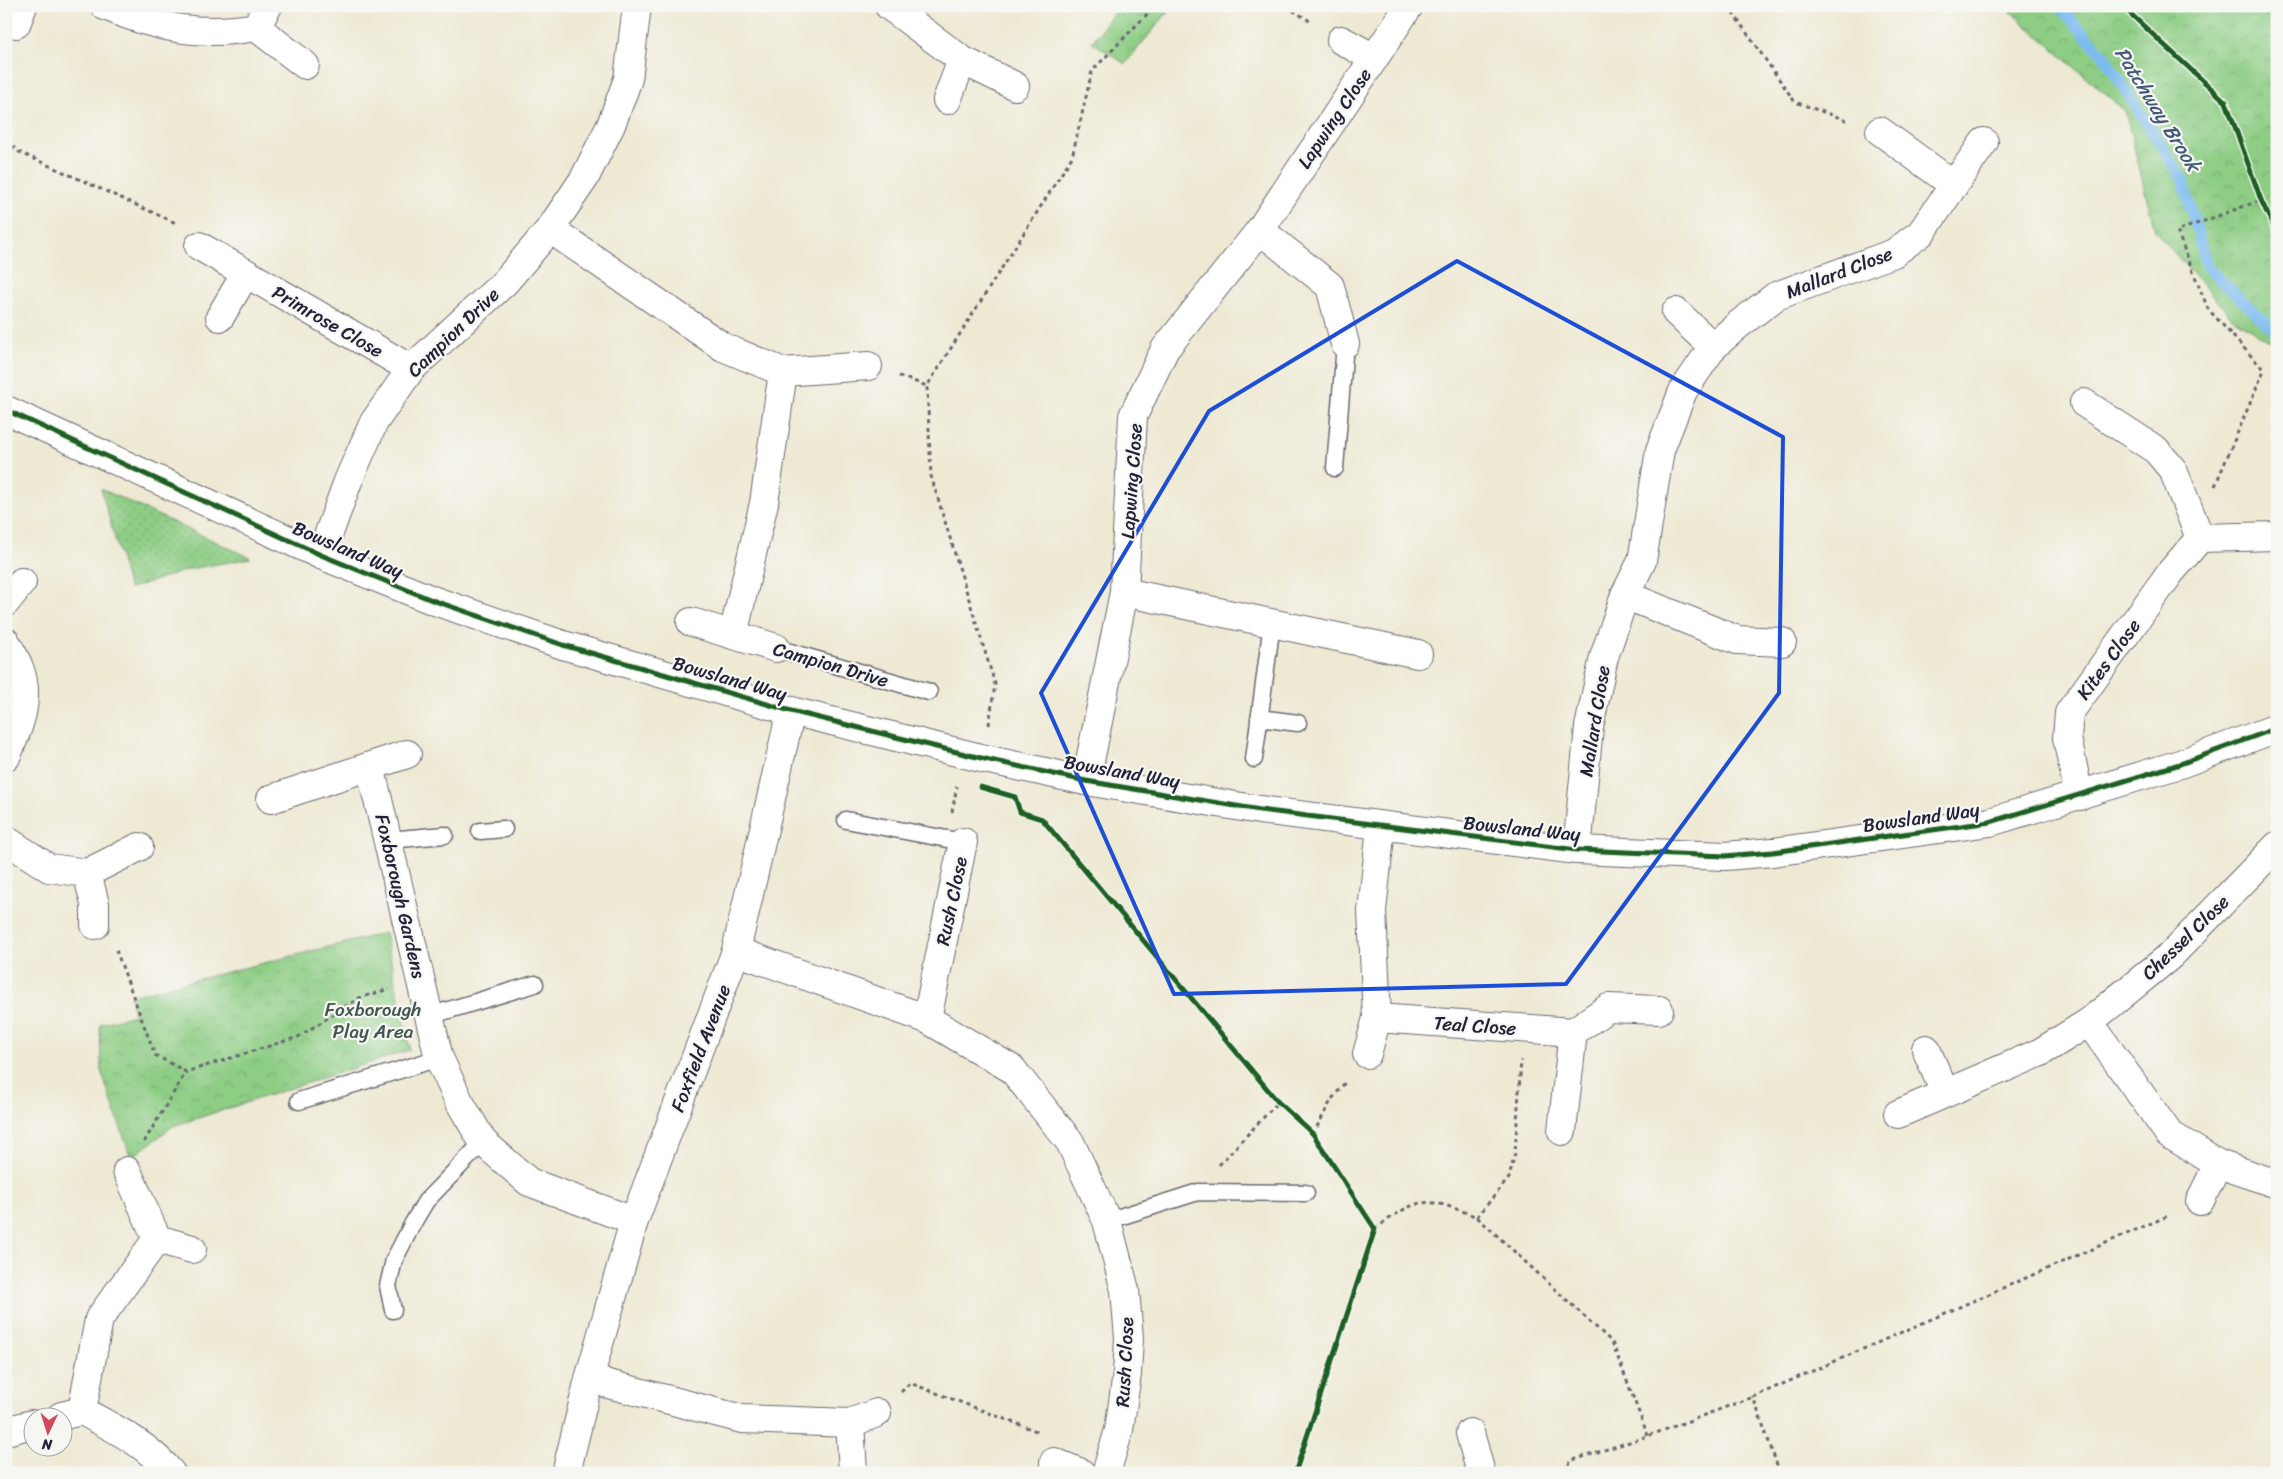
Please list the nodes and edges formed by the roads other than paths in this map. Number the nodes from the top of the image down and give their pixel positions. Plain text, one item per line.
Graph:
1 (105, 6) edge
2 (637, 6) edge
3 (889, 6) edge
4 (1409, 6) edge
5 (262, 17) edge
6 (1341, 40) dead end
7 (1374, 58) junction
8 (962, 60) junction
9 (305, 65) dead end
10 (1015, 86) dead end
11 (947, 100) dead end
12 (1880, 131) road end
13 (1984, 142) dead end
14 (1954, 185) junction
15 (550, 228) junction
16 (1260, 230) junction
17 (200, 246) road end
18 (246, 273) junction
19 (1676, 312) dead end
20 (220, 317) dead end
21 (1345, 344) joint
22 (1713, 347) junction
23 (868, 366) dead end
24 (411, 369) junction
25 (783, 372) junction
26 (2084, 404) dead end
27 (6, 410) edge
28 (1335, 468) dead end
29 (2277, 536) edge
30 (2200, 538) junction
31 (321, 555) junction
32 (1124, 592) junction
33 (1625, 595) junction
34 (691, 622) dead end
35 (1272, 623) junction
36 (733, 635) junction
37 (6, 642) edge
38 (1782, 642) dead end
39 (776, 648) joint
40 (1418, 654) dead end
41 (929, 692) dead end
42 (791, 711) junction
43 (1260, 718) junction
44 (1298, 723) dead end
45 (2277, 728) edge
46 (407, 754) dead end
47 (6, 757) edge
48 (1254, 759) dead end
49 (370, 766) junction
50 (1086, 780) junction
51 (2078, 796) junction
52 (271, 799) dead end
53 (846, 820) dead end
54 (1380, 827) junction
55 (504, 829) dead end
56 (480, 831) dead end
57 (445, 835) dead end
58 (6, 840) edge
59 (388, 840) junction
60 (955, 841) joint
61 (2277, 846) edge
62 (139, 847) dead end
63 (1577, 850) junction
64 (87, 874) junction
65 (95, 925) road end
66 (736, 950) junction
67 (534, 984) dead end
68 (1659, 1010) dead end
69 (429, 1016) junction
70 (927, 1018) junction
71 (1377, 1018) junction
72 (2089, 1022) junction
73 (1573, 1032) junction
74 (1926, 1049) dead end
75 (1367, 1054) road end
76 (439, 1058) junction
77 (1945, 1094) junction
78 (299, 1101) dead end
79 (1898, 1114) dead end
80 (1562, 1131) dead end
81 (483, 1142) junction
82 (2218, 1164) junction
83 (127, 1171) road end
84 (2277, 1184) edge
85 (1306, 1193) dead end
86 (2200, 1201) road end
87 (634, 1221) junction
88 (1107, 1221) junction
89 (157, 1239) junction
90 (192, 1249) dead end
91 (393, 1310) dead end
92 (589, 1379) junction
93 (72, 1411) edge
94 (877, 1413) road end
95 (72, 1414) edge
96 (850, 1423) junction
97 (22, 1427) edge
98 (6, 1431) edge
99 (1470, 1433) dead end
100 (1054, 1462) road end
101 (853, 1472) edge
102 (171, 1473) edge
103 (566, 1473) edge
104 (1081, 1473) edge
105 (1106, 1473) edge
106 (1482, 1473) edge

1 - 5 street
2 - 15 street, Campion Drive
3 - 8 street
4 - 7 street, Lapwing Close
5 - 9 street
6 - 7 street
7 - 16 street, Lapwing Close
8 - 10 street
8 - 11 street
12 - 14 street
13 - 14 street, Mallard Close
14 - 22 street, Mallard Close
15 - 24 street, Campion Drive
15 - 25 street
16 - 21 street
16 - 32 street, Lapwing Close
17 - 18 street, Primrose Close
18 - 20 street
18 - 24 street, Primrose Close
19 - 22 street
21 - 28 lane
22 - 33 street, Mallard Close
23 - 25 street
24 - 31 street, Campion Drive
25 - 36 street
26 - 30 street
27 - 31 street, Bowsland Way
29 - 30 street
30 - 51 street, Kites Close
31 - 42 street, Bowsland Way
32 - 35 street
32 - 50 street, Lapwing Close
33 - 38 street
33 - 63 street, Mallard Close
34 - 36 street, Campion Drive
35 - 40 street
35 - 43 lane
36 - 39 street, Campion Drive
37 - 47 street
39 - 41 lane, Campion Drive
42 - 50 street, Bowsland Way
42 - 66 street, Foxfield Avenue
43 - 44 lane
43 - 48 lane
45 - 51 street, Bowsland Way
46 - 49 street
49 - 52 street
49 - 59 street, Foxborough Gardens
50 - 54 street, Bowsland Way
51 - 63 street, Bowsland Way
53 - 60 lane, Rush Close
54 - 63 street, Bowsland Way
54 - 71 street
55 - 56 lane
57 - 59 lane
58 - 64 street
59 - 69 street, Foxborough Gardens
60 - 70 street, Rush Close
61 - 72 street, Chessel Close
62 - 64 street
64 - 65 street
66 - 70 street, Rush Close
66 - 87 street, Foxfield Avenue
67 - 69 lane
68 - 73 street
69 - 76 street, Foxborough Gardens
70 - 88 street, Rush Close
71 - 73 street, Teal Close
71 - 75 street
72 - 77 street, Chessel Close
72 - 82 street
73 - 80 street
74 - 77 street
76 - 78 lane
76 - 81 street, Foxborough Gardens
77 - 79 street, Chessel Close
81 - 87 street, Foxborough Gardens
81 - 91 lane
82 - 84 street
82 - 86 street
83 - 89 street
85 - 88 lane
87 - 92 street, Foxfield Avenue
88 - 105 street, Rush Close
89 - 90 street
89 - 93 street
92 - 96 street
92 - 103 street, Foxfield Avenue
94 - 96 street
95 - 102 street
96 - 101 street
97 - 98 street
99 - 106 street
100 - 104 street

